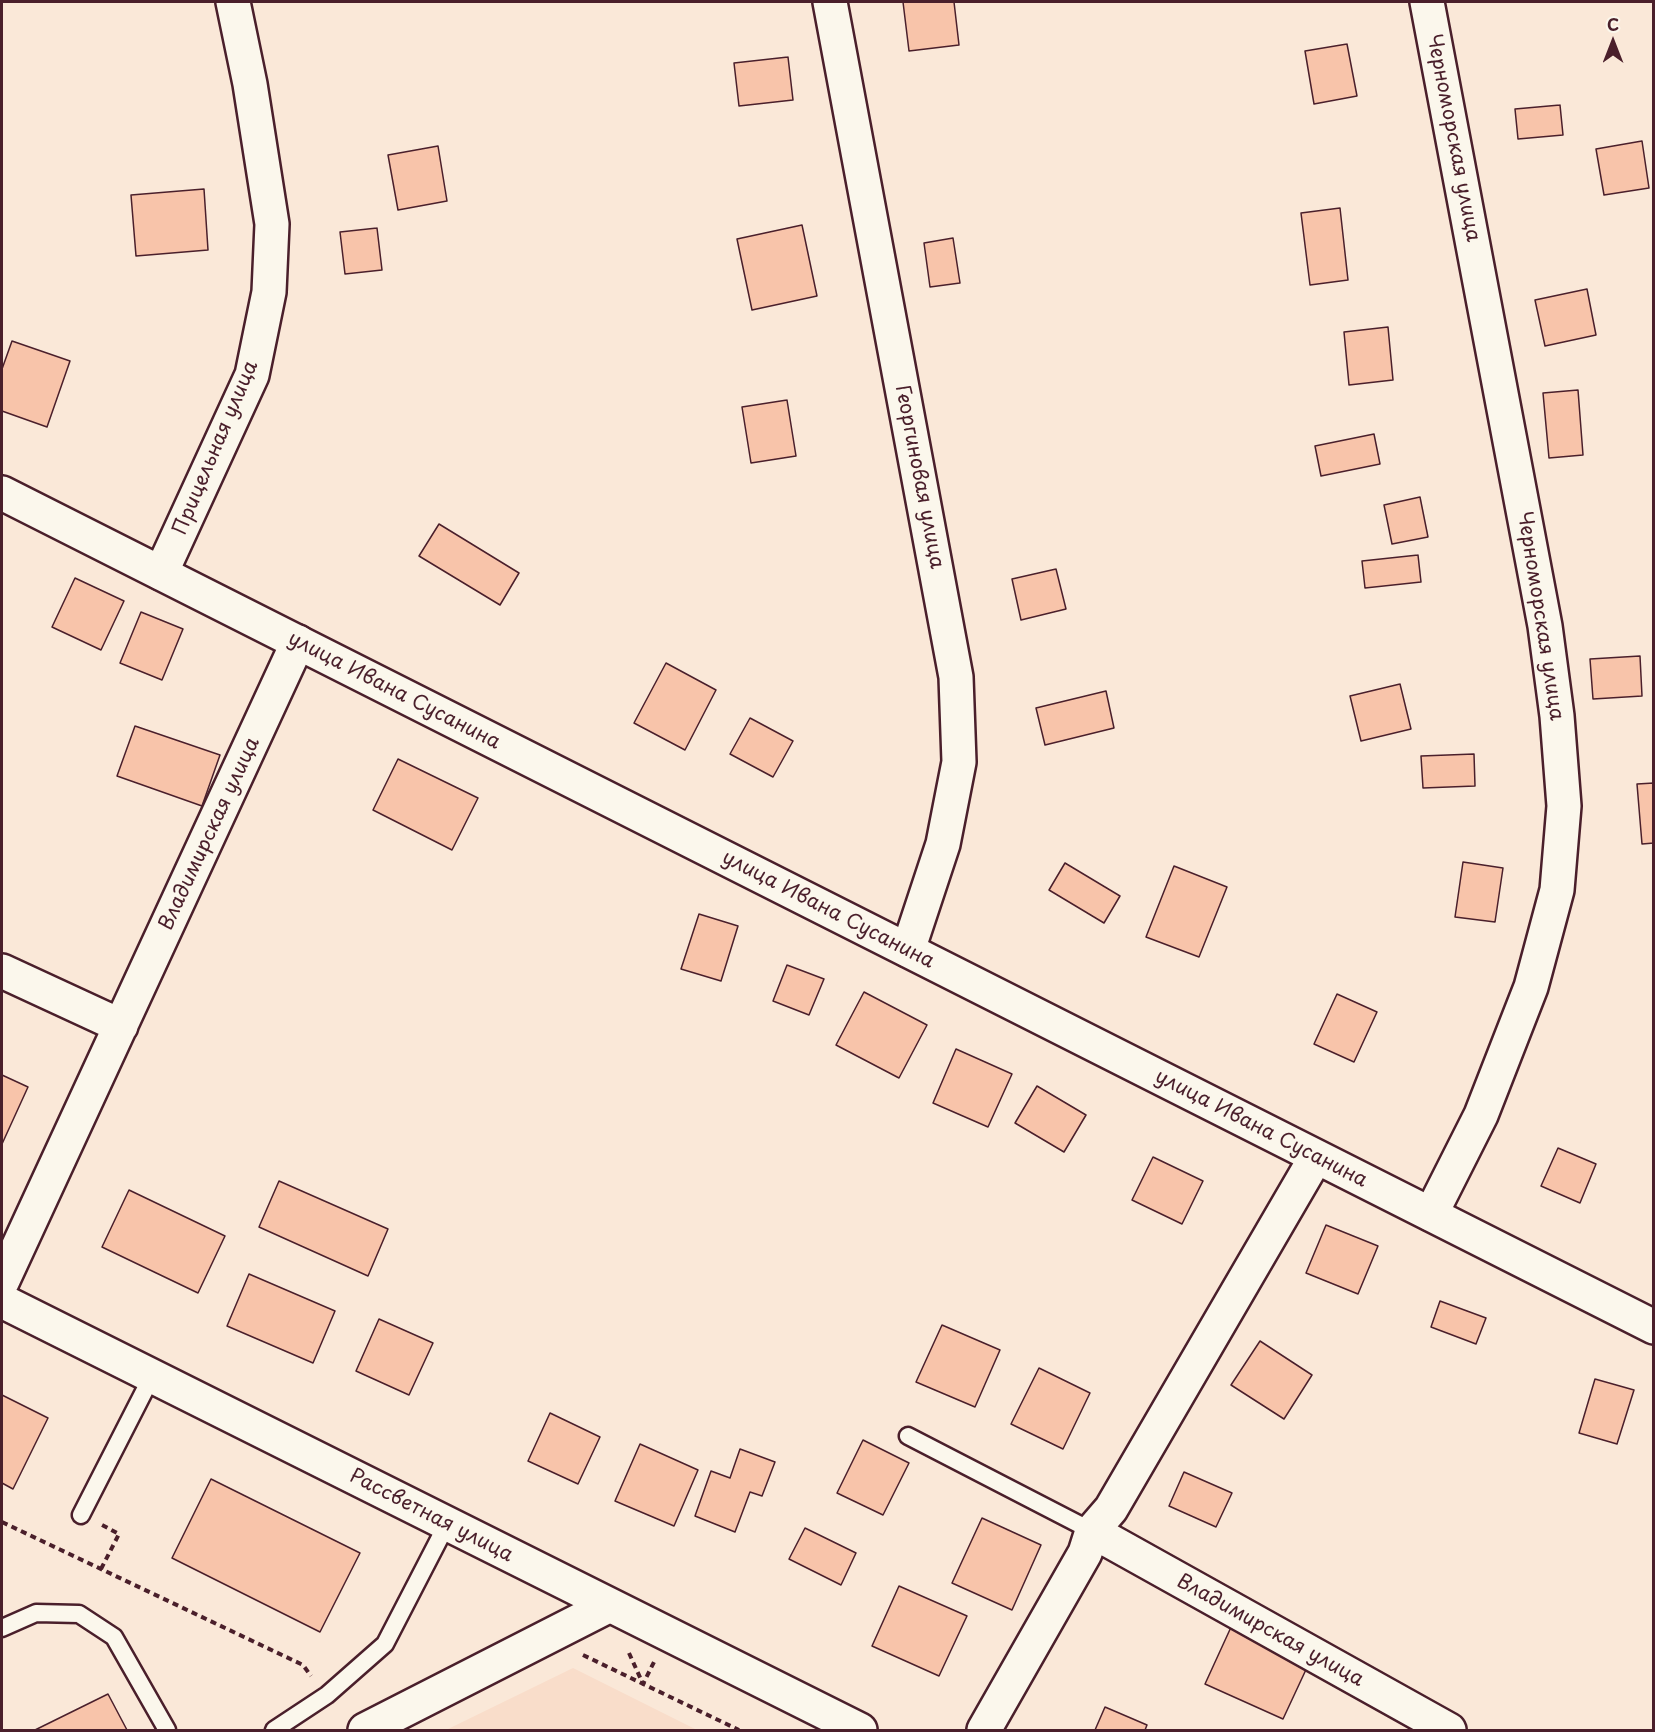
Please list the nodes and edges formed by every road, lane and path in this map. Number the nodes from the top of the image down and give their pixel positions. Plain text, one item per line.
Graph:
1 (233, 2) edge
2 (830, 2) edge
3 (1427, 2) edge
4 (2, 493) edge
5 (161, 573) junction
6 (298, 642) junction
7 (908, 950) junction
8 (2, 971) edge
9 (121, 1026) junction
10 (1316, 1156) junction
11 (1431, 1214) junction
12 (2, 1282) edge
13 (2, 1301) edge
14 (1653, 1327) edge
15 (152, 1376) junction
16 (908, 1436) dead end
17 (81, 1515) joint
18 (2, 1522) edge
19 (447, 1524) junction
20 (1092, 1531) junction
21 (101, 1569) junction
22 (608, 1606) junction
23 (2, 1628) edge
24 (627, 1648) dead end
25 (580, 1653) dead end
26 (636, 1653) dead end
27 (645, 1657) dead end
28 (664, 1666) dead end
29 (327, 1695) junction
30 (167, 1731) edge
31 (274, 1731) edge
32 (365, 1731) edge
33 (739, 1731) edge
34 (860, 1731) edge
35 (984, 1731) edge
36 (1449, 1731) edge

1 - 5 street, Прицельная улица
2 - 7 street, Георгиновая улица
3 - 11 street, Черноморская улица
4 - 5 street, улица Ивана Сусанина
5 - 6 street, улица Ивана Сусанина
6 - 7 street, улица Ивана Сусанина
6 - 9 street, Владимирская улица
7 - 10 street, улица Ивана Сусанина
8 - 9 street
9 - 12 street, Владимирская улица
10 - 11 street, улица Ивана Сусанина
10 - 20 street
11 - 14 street, улица Ивана Сусанина
13 - 15 street, Рассветная улица
15 - 17 lane
15 - 19 street, Рассветная улица
16 - 20 lane
17 - 21 path
18 - 21 path
19 - 22 street, Рассветная улица
19 - 29 lane
20 - 35 street
20 - 36 street, Владимирская улица
21 - 29 path
22 - 32 street
22 - 34 street, Рассветная улица
23 - 30 lane
24 - 26 path
25 - 33 path
27 - 28 path
29 - 31 lane

